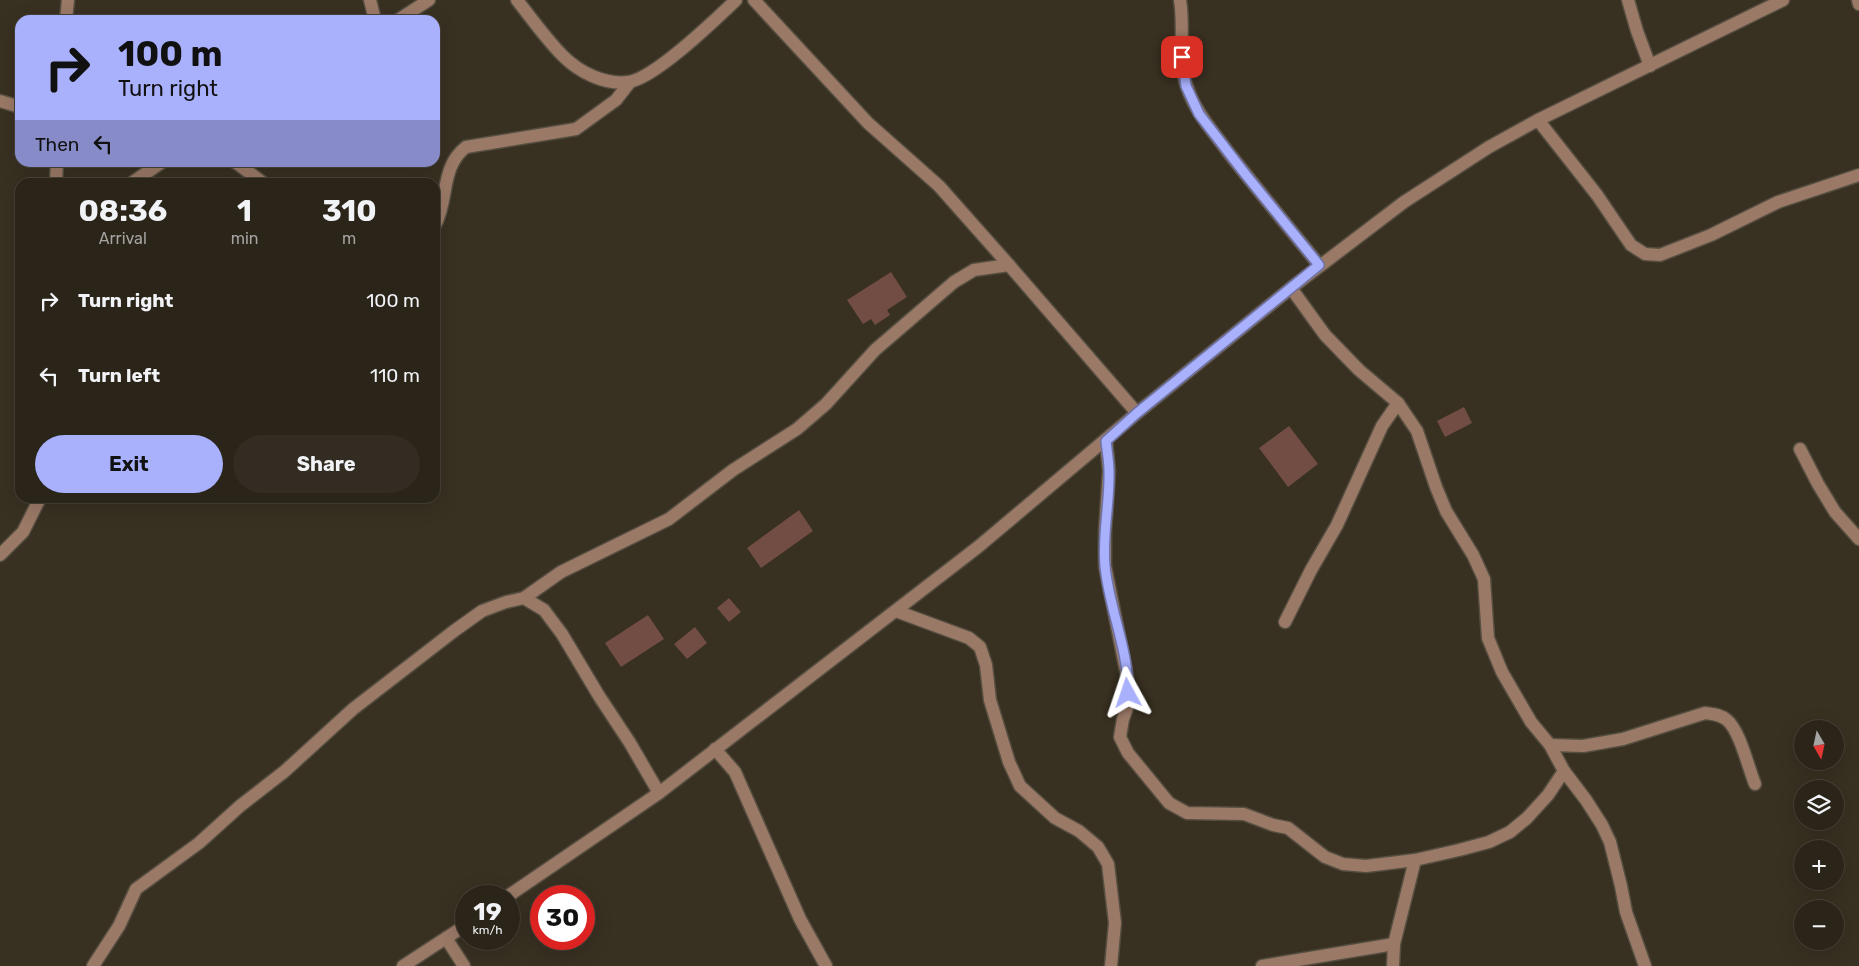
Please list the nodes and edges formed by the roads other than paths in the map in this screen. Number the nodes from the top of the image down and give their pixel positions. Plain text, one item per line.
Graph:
1 (68, 0) edge
2 (370, 0) edge
3 (430, 0) edge
4 (517, 0) edge
5 (736, 0) edge
6 (754, 0) edge
7 (1180, 0) edge
8 (1628, 0) edge
9 (1783, 0) edge
10 (1858, 0) edge
11 (1859, 4) edge
12 (66, 15) edge
13 (374, 15) edge
14 (406, 15) edge
15 (1650, 66) junction
16 (630, 82) junction
17 (0, 101) edge
18 (15, 106) edge
19 (1538, 120) junction
20 (155, 167) edge
21 (242, 167) edge
22 (1859, 175) edge
23 (139, 178) edge
24 (257, 178) edge
25 (440, 207) edge
26 (1009, 265) junction
27 (1319, 265) junction
28 (1291, 288) junction
29 (1398, 403) junction
30 (1137, 413) junction
31 (1106, 441) junction
32 (1800, 448) dead end
33 (38, 503) edge
34 (1859, 539) edge
35 (0, 555) edge
36 (524, 598) junction
37 (896, 611) junction
38 (1285, 622) dead end
39 (1550, 745) junction
40 (716, 749) junction
41 (1564, 771) junction
42 (1754, 784) dead end
43 (659, 793) junction
44 (1415, 860) junction
45 (520, 888) edge
46 (455, 932) edge
47 (446, 938) junction
48 (1394, 944) junction
49 (1112, 961) edge
50 (93, 966) edge
51 (403, 966) edge
52 (464, 966) edge
53 (826, 966) edge
54 (1123, 966) edge
55 (1262, 966) edge
56 (1393, 966) edge
57 (1645, 966) edge

1 - 12 street
2 - 13 street
3 - 14 street
4 - 16 street
5 - 16 street
6 - 26 street
7 - 27 street
8 - 15 street
9 - 15 street
10 - 11 street
15 - 19 street
16 - 25 street
17 - 18 street
19 - 22 street
19 - 27 street
20 - 23 street
21 - 24 street
26 - 30 street
26 - 36 street
27 - 28 street
28 - 29 street
28 - 30 street
29 - 38 street
29 - 39 street
30 - 31 street
31 - 37 street
31 - 44 street
32 - 34 street
33 - 35 street
36 - 43 street
36 - 50 street
37 - 40 street
37 - 49 street
39 - 41 street
39 - 42 street
40 - 43 street
40 - 53 street
41 - 44 street
41 - 57 street
43 - 45 street
44 - 48 street
46 - 47 street
47 - 51 street
47 - 52 street
48 - 55 street
48 - 56 street
49 - 54 street

